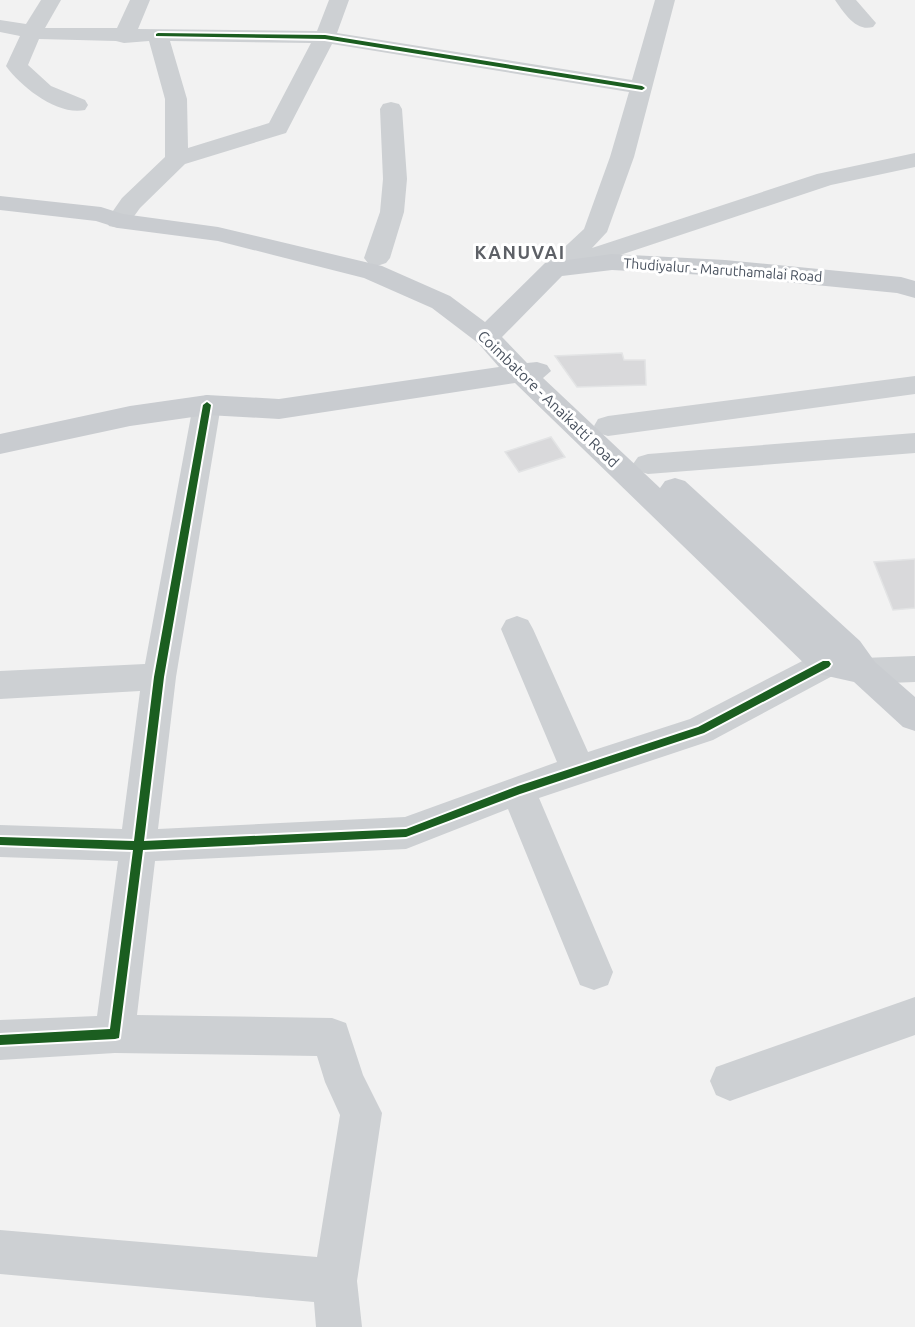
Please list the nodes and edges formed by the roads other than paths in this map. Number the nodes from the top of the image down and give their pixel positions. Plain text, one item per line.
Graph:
1 (51, 0) edge
2 (140, 0) edge
3 (339, 0) edge
4 (665, 0) edge
5 (845, 0) edge
6 (2, 16) edge
7 (866, 23) dead end
8 (32, 32) junction
9 (158, 35) junction
10 (124, 37) junction
11 (325, 37) junction
12 (8, 65) edge
13 (642, 88) junction
14 (77, 105) dead end
15 (391, 109) dead end
16 (177, 159) junction
17 (915, 160) edge
18 (0, 203) edge
19 (115, 215) junction
20 (222, 226) junction
21 (378, 258) junction
22 (554, 269) junction
23 (915, 290) edge
24 (514, 352) junction
25 (915, 385) edge
26 (207, 405) junction
27 (608, 426) junction
28 (0, 444) edge
29 (915, 444) edge
30 (648, 464) junction
31 (517, 629) dead end
32 (826, 664) junction
33 (915, 669) edge
34 (863, 671) junction
35 (159, 677) junction
36 (0, 685) edge
37 (915, 717) edge
38 (578, 770) junction
39 (518, 790) junction
40 (0, 841) edge
41 (140, 846) junction
42 (594, 972) dead end
43 (915, 1016) edge
44 (115, 1034) junction
45 (0, 1040) edge
46 (730, 1081) dead end
47 (0, 1252) edge
48 (335, 1281) junction
49 (339, 1327) edge

1 - 8 street
2 - 10 street
3 - 11 street
4 - 13 street
5 - 7 street
6 - 8 street
8 - 10 street
8 - 12 street
9 - 10 street
9 - 11 street
9 - 16 street
11 - 13 street
11 - 16 street
12 - 14 street
13 - 22 street
15 - 21 street
16 - 19 street
17 - 22 street
18 - 19 main road
19 - 20 main road
20 - 21 main road
20 - 24 main road, Coimbatore - Anaikatti Road
21 - 24 main road
22 - 23 main road, Thudiyalur - Maruthamalai Road
22 - 24 main road
24 - 26 main road
24 - 27 main road
24 - 32 main road, Coimbatore - Anaikatti Road
25 - 27 street
26 - 28 main road
26 - 35 street
27 - 30 main road
29 - 30 street
30 - 34 main road
31 - 38 street
32 - 34 main road
32 - 38 street
33 - 34 street
34 - 37 main road
35 - 36 street
35 - 41 street
38 - 39 street
39 - 41 street
39 - 42 street
40 - 41 street
41 - 44 street
43 - 46 street
44 - 45 street
44 - 48 street
47 - 48 street
48 - 49 street

